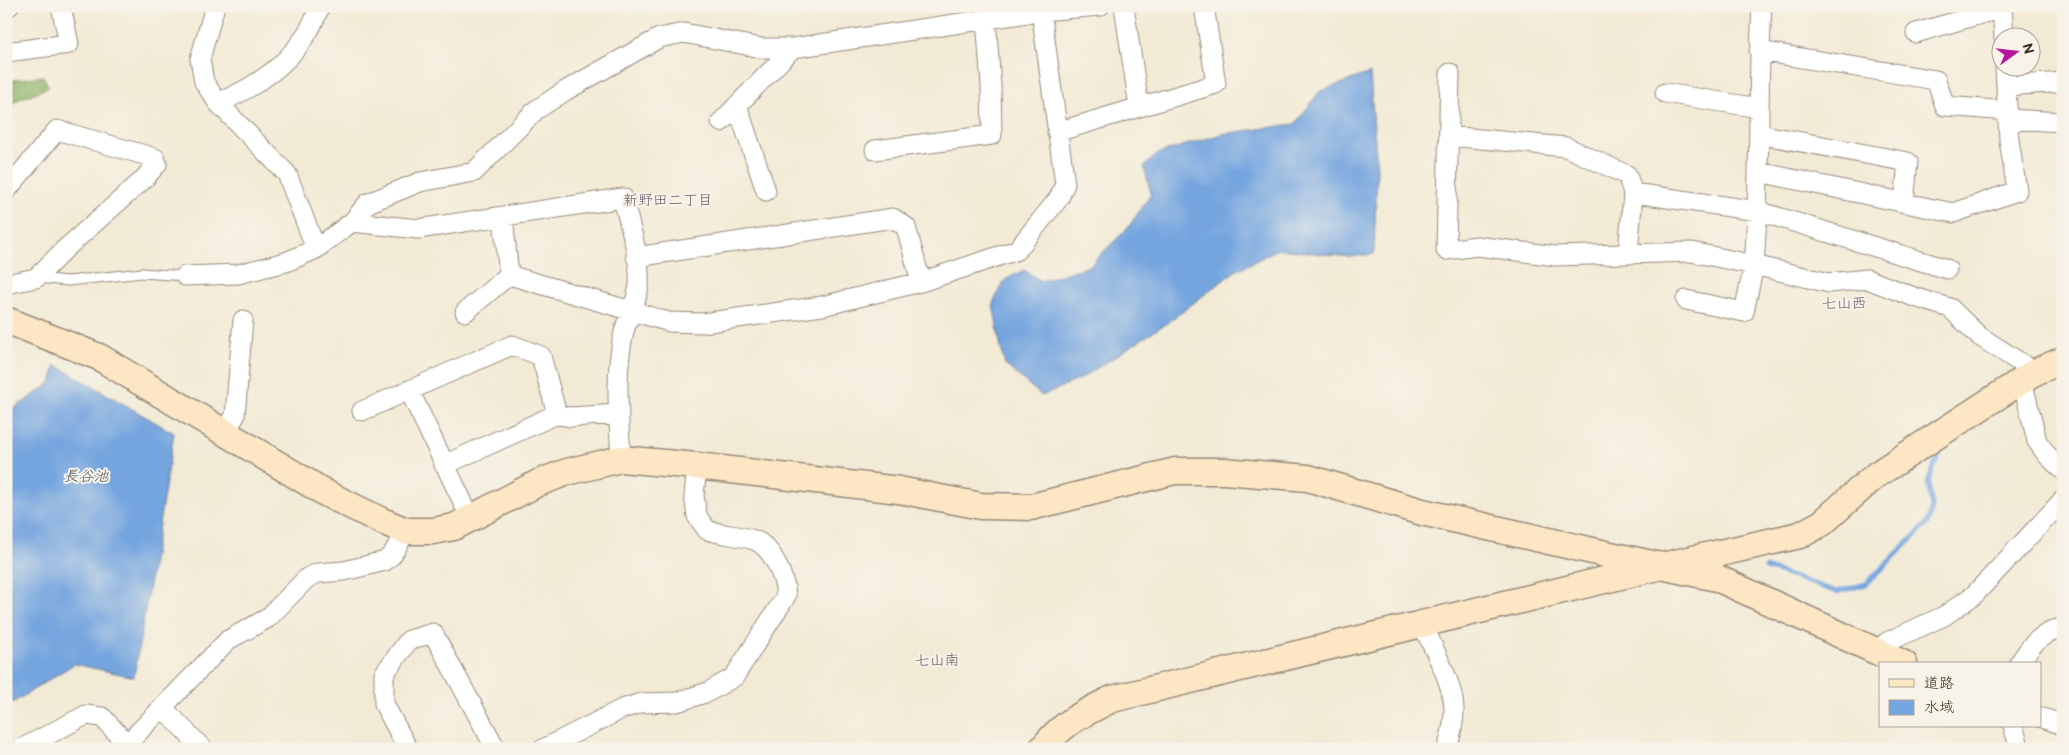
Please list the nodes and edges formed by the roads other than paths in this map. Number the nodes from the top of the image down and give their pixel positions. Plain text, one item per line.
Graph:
1 (61, 6) edge
2 (215, 6) edge
3 (320, 6) edge
4 (1100, 6) edge
5 (1124, 6) edge
6 (1204, 6) edge
7 (1762, 6) edge
8 (2002, 7) edge
9 (1041, 11) junction
10 (986, 19) junction
11 (2003, 28) edge
12 (1916, 34) dead end
13 (793, 48) junction
14 (1759, 51) junction
15 (6, 52) edge
16 (1450, 73) dead end
17 (2006, 78) edge
18 (2017, 78) edge
19 (2063, 82) edge
20 (1665, 93) dead end
21 (218, 102) junction
22 (737, 106) junction
23 (1139, 107) junction
24 (1759, 108) junction
25 (2008, 115) junction
26 (721, 122) dead end
27 (2063, 122) edge
28 (1057, 132) junction
29 (1759, 134) junction
30 (1449, 136) junction
31 (875, 150) dead end
32 (1758, 172) junction
33 (6, 190) edge
34 (766, 191) dead end
35 (1633, 193) junction
36 (1904, 203) junction
37 (1758, 211) junction
38 (503, 217) junction
39 (352, 222) junction
40 (316, 249) junction
41 (1628, 254) junction
42 (636, 257) junction
43 (1754, 265) junction
44 (1947, 269) dead end
45 (509, 275) junction
46 (185, 276) joint
47 (36, 278) junction
48 (921, 282) junction
49 (6, 284) edge
50 (1686, 300) dead end
51 (466, 312) dead end
52 (632, 312) junction
53 (6, 320) edge
54 (242, 320) dead end
55 (2063, 360) edge
56 (2029, 376) junction
57 (409, 390) junction
58 (362, 411) dead end
59 (557, 414) junction
60 (619, 414) junction
61 (224, 434) junction
62 (620, 459) junction
63 (444, 465) junction
64 (697, 466) junction
65 (2063, 470) edge
66 (2063, 500) edge
67 (471, 519) junction
68 (406, 531) junction
69 (1662, 566) junction
70 (1423, 625) junction
71 (2063, 627) edge
72 (1876, 651) junction
73 (1900, 662) edge
74 (2020, 662) edge
75 (163, 708) junction
76 (2042, 717) edge
77 (2063, 726) edge
78 (2014, 728) edge
79 (124, 746) edge
80 (21, 749) edge
81 (203, 749) edge
82 (408, 749) edge
83 (496, 749) edge
84 (543, 749) edge
85 (1042, 749) edge
86 (1447, 749) edge
87 (2020, 749) edge

1 - 15 street
2 - 21 street
3 - 21 street
4 - 9 street
5 - 23 street
6 - 23 street
7 - 14 street
8 - 11 street
8 - 12 street
9 - 10 street
9 - 28 street
10 - 13 street
10 - 31 street
13 - 22 street
13 - 39 street
14 - 24 street
14 - 25 street
16 - 30 street
17 - 25 street
18 - 19 street
20 - 24 street
21 - 40 street
22 - 26 street
22 - 34 street
23 - 28 street
24 - 29 street
25 - 27 street
25 - 36 street
28 - 48 street
29 - 32 street
29 - 36 street
30 - 35 street
30 - 41 street
32 - 36 street
32 - 37 street
33 - 47 street
35 - 37 street
35 - 41 street
37 - 43 street
37 - 44 street
38 - 39 street
38 - 42 street
38 - 45 street
39 - 40 street
40 - 46 street
41 - 43 street
42 - 48 street
42 - 52 street
43 - 50 street
43 - 56 street
45 - 51 street
45 - 52 street
46 - 47 lane
47 - 49 street
48 - 52 street
52 - 60 street
53 - 61 street
54 - 61 street
55 - 56 street
56 - 65 street
56 - 69 street
57 - 58 street
57 - 59 street
57 - 63 street
59 - 60 street
59 - 63 street
60 - 62 street
61 - 68 street
62 - 64 street
62 - 67 street
63 - 67 street
64 - 69 street
64 - 84 street
66 - 72 street
67 - 68 street
68 - 75 street
69 - 70 street
69 - 72 street
70 - 85 street
70 - 86 street
71 - 74 street
72 - 73 street
75 - 79 street
75 - 81 street
76 - 77 street
78 - 87 street
79 - 80 street
82 - 83 street

